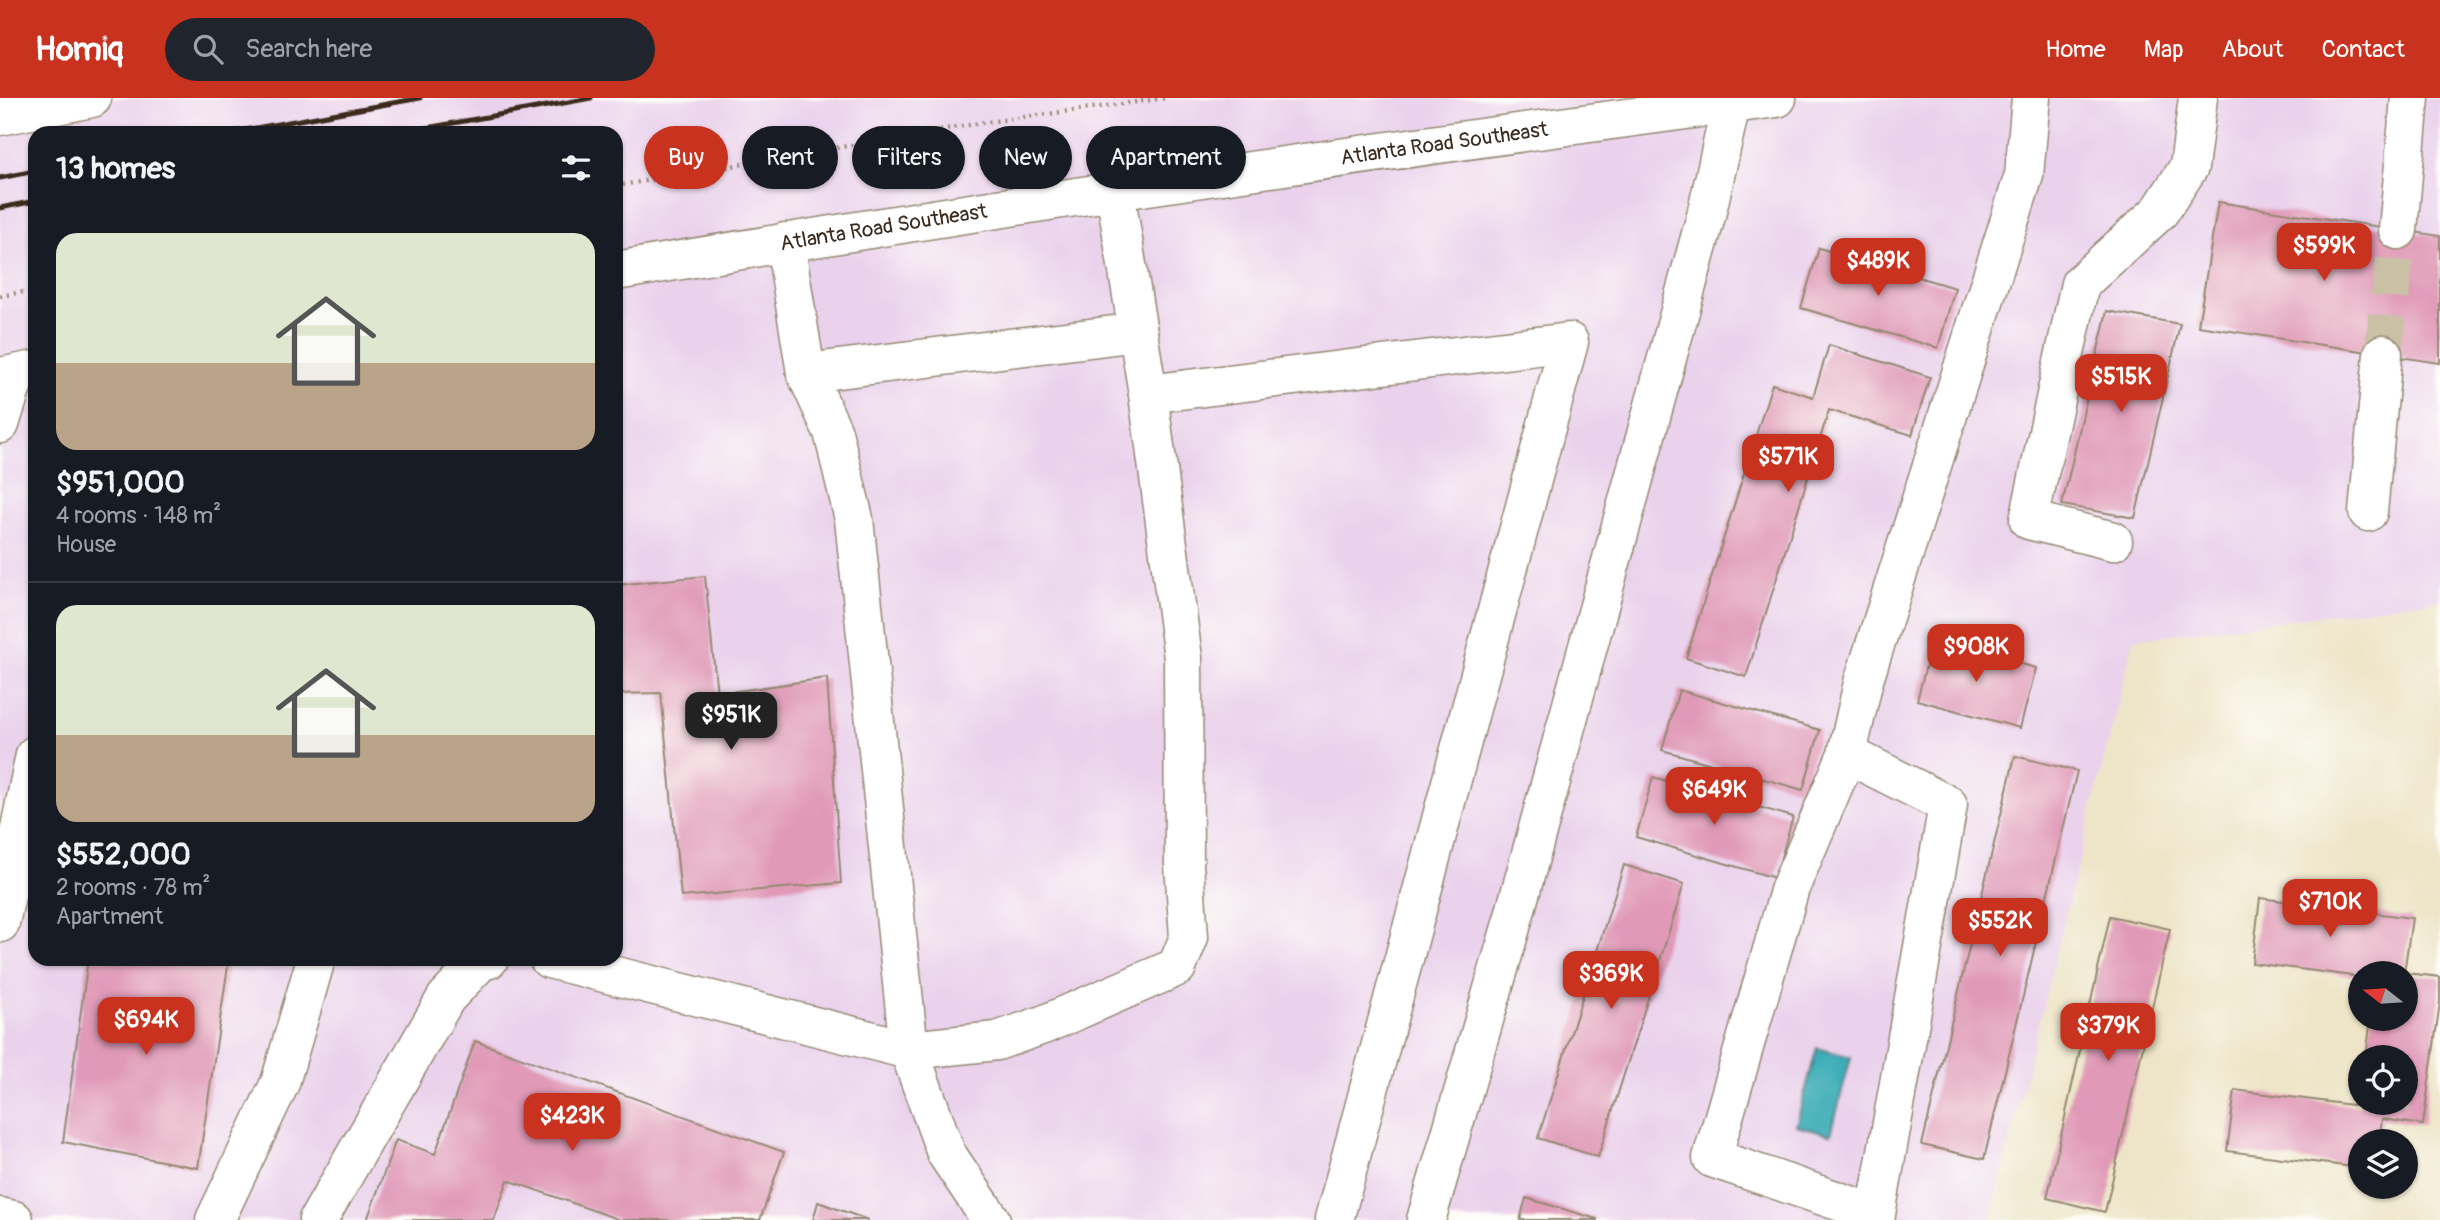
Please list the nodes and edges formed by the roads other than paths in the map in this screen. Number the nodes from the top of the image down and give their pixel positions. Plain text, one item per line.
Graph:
1 (92, 98) edge
2 (1777, 98) edge
3 (2031, 98) edge
4 (2198, 98) edge
5 (2410, 98) edge
6 (1731, 104) junction
7 (0, 116) edge
8 (1115, 191) junction
9 (2398, 230) tunnel mouth
10 (785, 242) junction
11 (623, 270) edge
12 (1138, 331) junction
13 (2383, 354) tunnel mouth
14 (806, 373) junction
15 (17, 374) edge
16 (1148, 394) junction
17 (0, 424) edge
18 (2368, 512) dead end
19 (2113, 541) dead end
20 (1847, 754) junction
21 (28, 786) edge
22 (2, 901) edge
23 (314, 966) edge
24 (476, 966) edge
25 (578, 966) edge
26 (909, 1050) junction
27 (0, 1217) edge
28 (14, 1220) edge
29 (215, 1220) edge
30 (318, 1220) edge
31 (991, 1220) edge
32 (1334, 1220) edge
33 (1426, 1220) edge

1 - 7 main road
2 - 6 main road, Atlanta Road Southeast
3 - 20 main road
4 - 19 main road
5 - 9 main road
6 - 8 main road, Atlanta Road Southeast
6 - 33 main road
8 - 10 main road, Atlanta Road Southeast
8 - 12 main road
10 - 11 main road, Atlanta Road Southeast
10 - 14 main road
12 - 14 main road
12 - 16 main road
13 - 18 main road
14 - 26 main road
15 - 17 main road
16 - 26 main road
16 - 32 main road
20 - 20 main road
21 - 22 main road
23 - 29 main road
24 - 30 main road
25 - 26 main road
26 - 31 main road
27 - 28 main road

